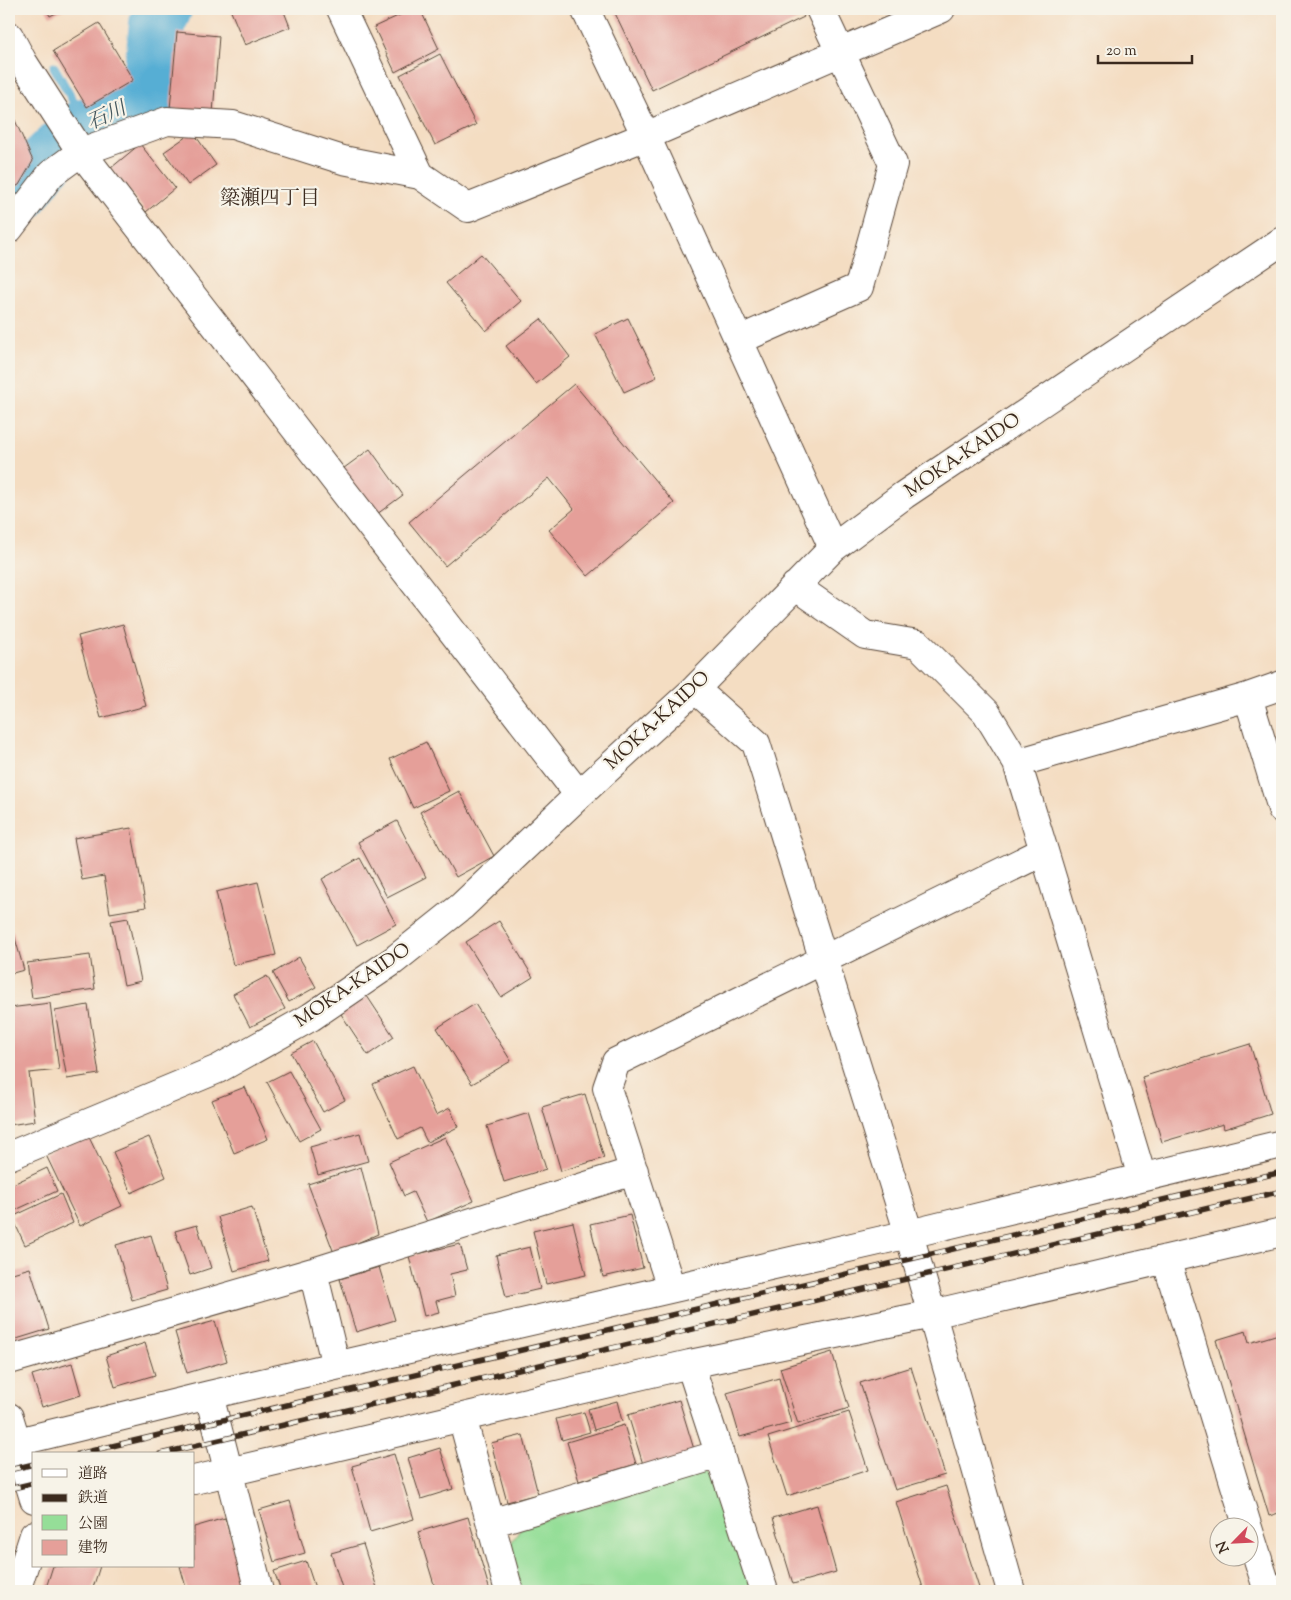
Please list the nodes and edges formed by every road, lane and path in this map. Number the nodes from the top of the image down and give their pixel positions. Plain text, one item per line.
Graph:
1 (341, 9) edge
2 (585, 9) edge
3 (820, 9) edge
4 (941, 9) edge
5 (9, 36) edge
6 (840, 52) junction
7 (16, 65) edge
8 (646, 136) junction
9 (82, 152) junction
10 (420, 175) junction
11 (9, 229) edge
12 (1282, 241) edge
13 (739, 340) junction
14 (833, 548) junction
15 (795, 586) junction
16 (1282, 686) edge
17 (695, 689) junction
18 (1248, 697) junction
19 (1017, 763) junction
20 (578, 795) junction
21 (1282, 809) edge
22 (1044, 851) junction
23 (824, 960) junction
24 (1282, 1144) edge
25 (9, 1156) edge
26 (634, 1171) junction
27 (1142, 1178) junction
28 (1282, 1232) edge
29 (909, 1234) junction
30 (1166, 1259) junction
31 (313, 1272) junction
32 (671, 1288) junction
33 (932, 1314) junction
34 (9, 1360) edge
35 (690, 1364) junction
36 (336, 1366) junction
37 (209, 1395) junction
38 (462, 1417) junction
39 (11, 1434) edge
40 (720, 1454) junction
41 (229, 1472) junction
42 (195, 1480) edge
43 (32, 1493) edge
44 (1245, 1518) edge
45 (490, 1523) junction
46 (32, 1542) edge
47 (1258, 1560) edge
48 (16, 1591) edge
49 (259, 1591) edge
50 (509, 1591) edge
51 (764, 1591) edge
52 (1011, 1591) edge
53 (1268, 1591) edge

1 - 10 street
2 - 8 street
3 - 6 street
4 - 6 street
5 - 7 street
6 - 8 street
6 - 13 street
7 - 9 street
8 - 10 street
8 - 13 street
9 - 10 street
9 - 11 street
9 - 20 street
12 - 14 street, MOKA-KAIDO
13 - 14 street
14 - 15 street, MOKA-KAIDO
15 - 17 street, MOKA-KAIDO
15 - 19 street
16 - 18 street
17 - 20 street, MOKA-KAIDO
17 - 23 street
18 - 19 street
18 - 21 street
19 - 22 street
20 - 25 street, MOKA-KAIDO
22 - 23 street
22 - 27 street
23 - 26 street
23 - 29 street
24 - 27 street
26 - 31 street
26 - 32 street
27 - 29 street
28 - 30 street
29 - 32 street
29 - 33 street
30 - 33 street
30 - 44 street
31 - 34 street
31 - 36 street
32 - 36 street
33 - 35 street
33 - 52 street
35 - 38 street
35 - 40 street
36 - 37 street
37 - 39 street
37 - 41 street
38 - 41 street
38 - 45 street
39 - 43 street
40 - 45 street
40 - 51 street
41 - 42 street
41 - 49 street
45 - 50 street
46 - 48 street
47 - 53 street

